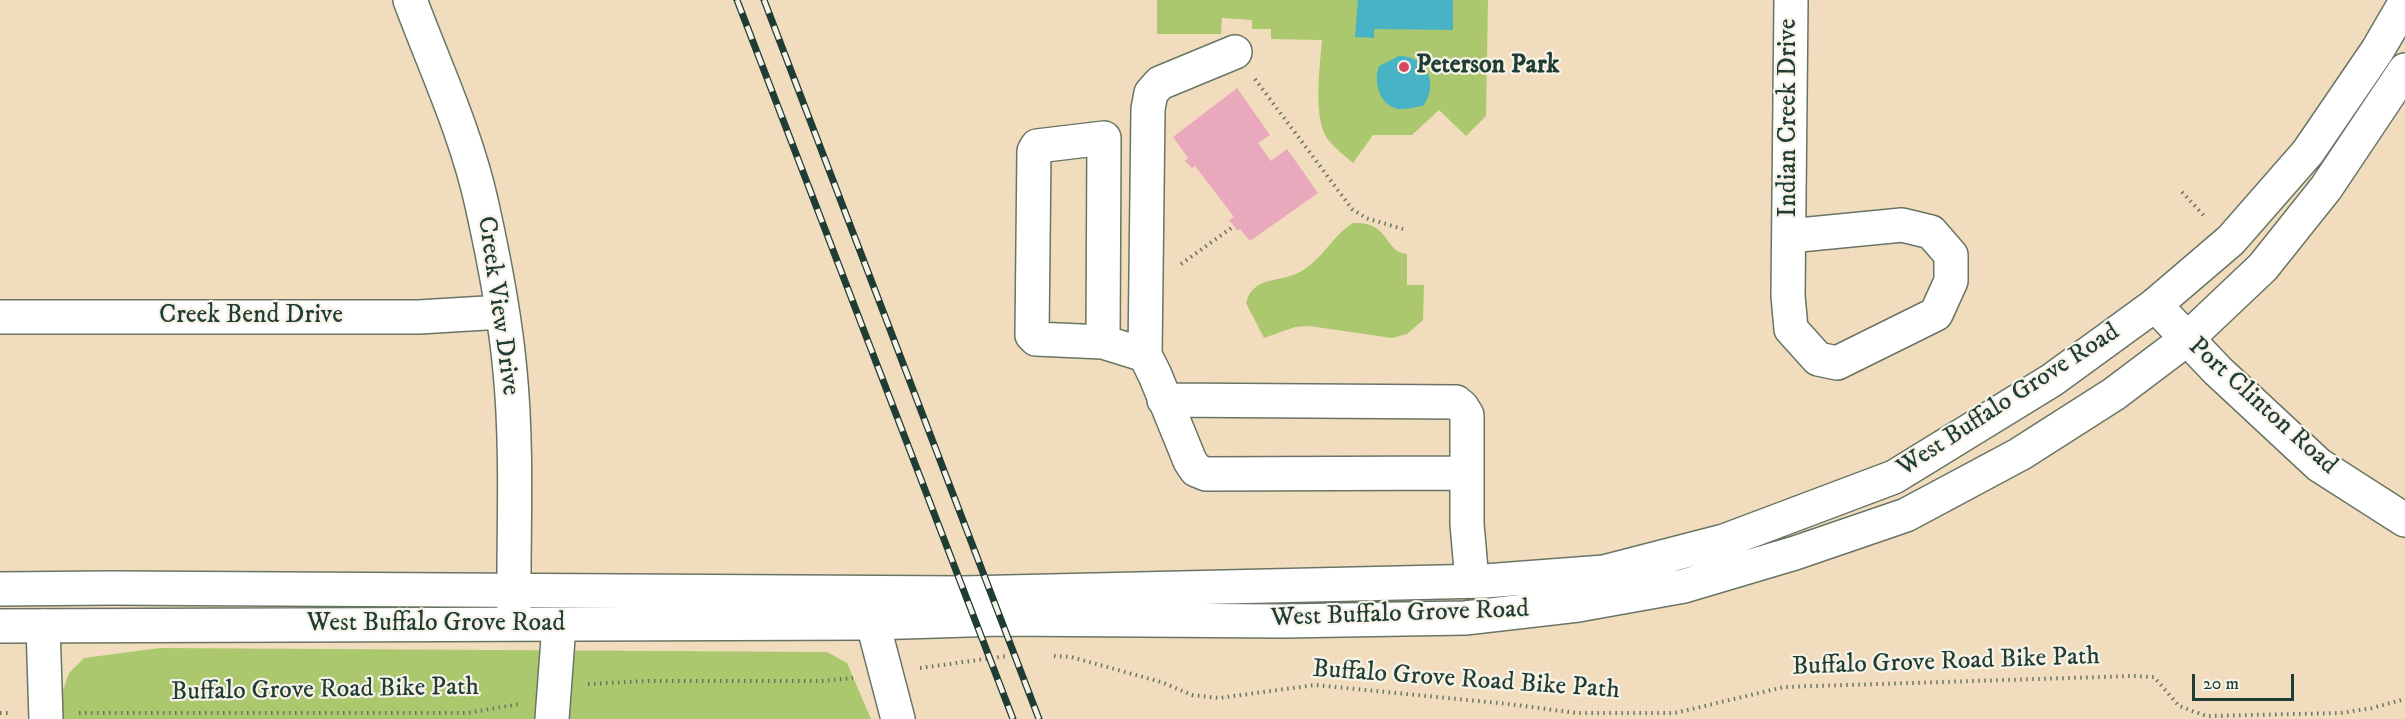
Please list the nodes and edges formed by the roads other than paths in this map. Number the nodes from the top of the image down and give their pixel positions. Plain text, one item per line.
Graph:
1 (410, 0) edge
2 (1791, 0) edge
3 (2405, 3) edge
4 (1235, 52) road end
5 (2405, 70) edge
6 (1151, 93) junction
7 (1104, 138) junction
8 (1790, 236) junction
9 (2155, 305) junction
10 (502, 312) junction
11 (0, 317) edge
12 (2187, 339) junction
13 (1103, 342) junction
14 (1145, 355) junction
15 (1164, 400) junction
16 (1467, 473) junction
17 (2405, 520) edge
18 (1472, 581) junction
19 (1607, 586) junction
20 (0, 589) edge
21 (513, 591) junction
22 (866, 592) junction
23 (872, 623) junction
24 (514, 625) junction
25 (559, 625) junction
26 (0, 626) edge
27 (43, 626) junction
28 (553, 707) edge
29 (46, 719) edge
30 (898, 719) edge

1 - 10 main road, Creek View Drive
2 - 8 main road, Indian Creek Drive
3 - 9 main road, West Buffalo Grove Road
4 - 6 main road
5 - 12 main road, West Buffalo Grove Road
6 - 7 main road
6 - 14 main road
7 - 13 main road
7 - 13 main road
8 - 8 main road, Indian Creek Drive
9 - 12 main road, Port Clinton Road
9 - 19 main road, West Buffalo Grove Road
10 - 11 main road, Creek Bend Drive
10 - 21 main road, Creek View Drive
12 - 17 main road, Port Clinton Road
12 - 19 main road, West Buffalo Grove Road
13 - 14 main road
14 - 15 main road
15 - 16 main road
15 - 16 main road
16 - 18 main road
18 - 19 main road, West Buffalo Grove Road
18 - 22 main road, West Buffalo Grove Road
19 - 23 main road, West Buffalo Grove Road
20 - 21 main road, West Buffalo Grove Road
21 - 22 main road, West Buffalo Grove Road
21 - 24 main road, Creek View Drive
22 - 23 main road
23 - 25 main road, West Buffalo Grove Road
23 - 30 main road
24 - 25 main road, West Buffalo Grove Road
24 - 27 main road, West Buffalo Grove Road
25 - 28 main road
26 - 27 main road, West Buffalo Grove Road
27 - 29 main road

